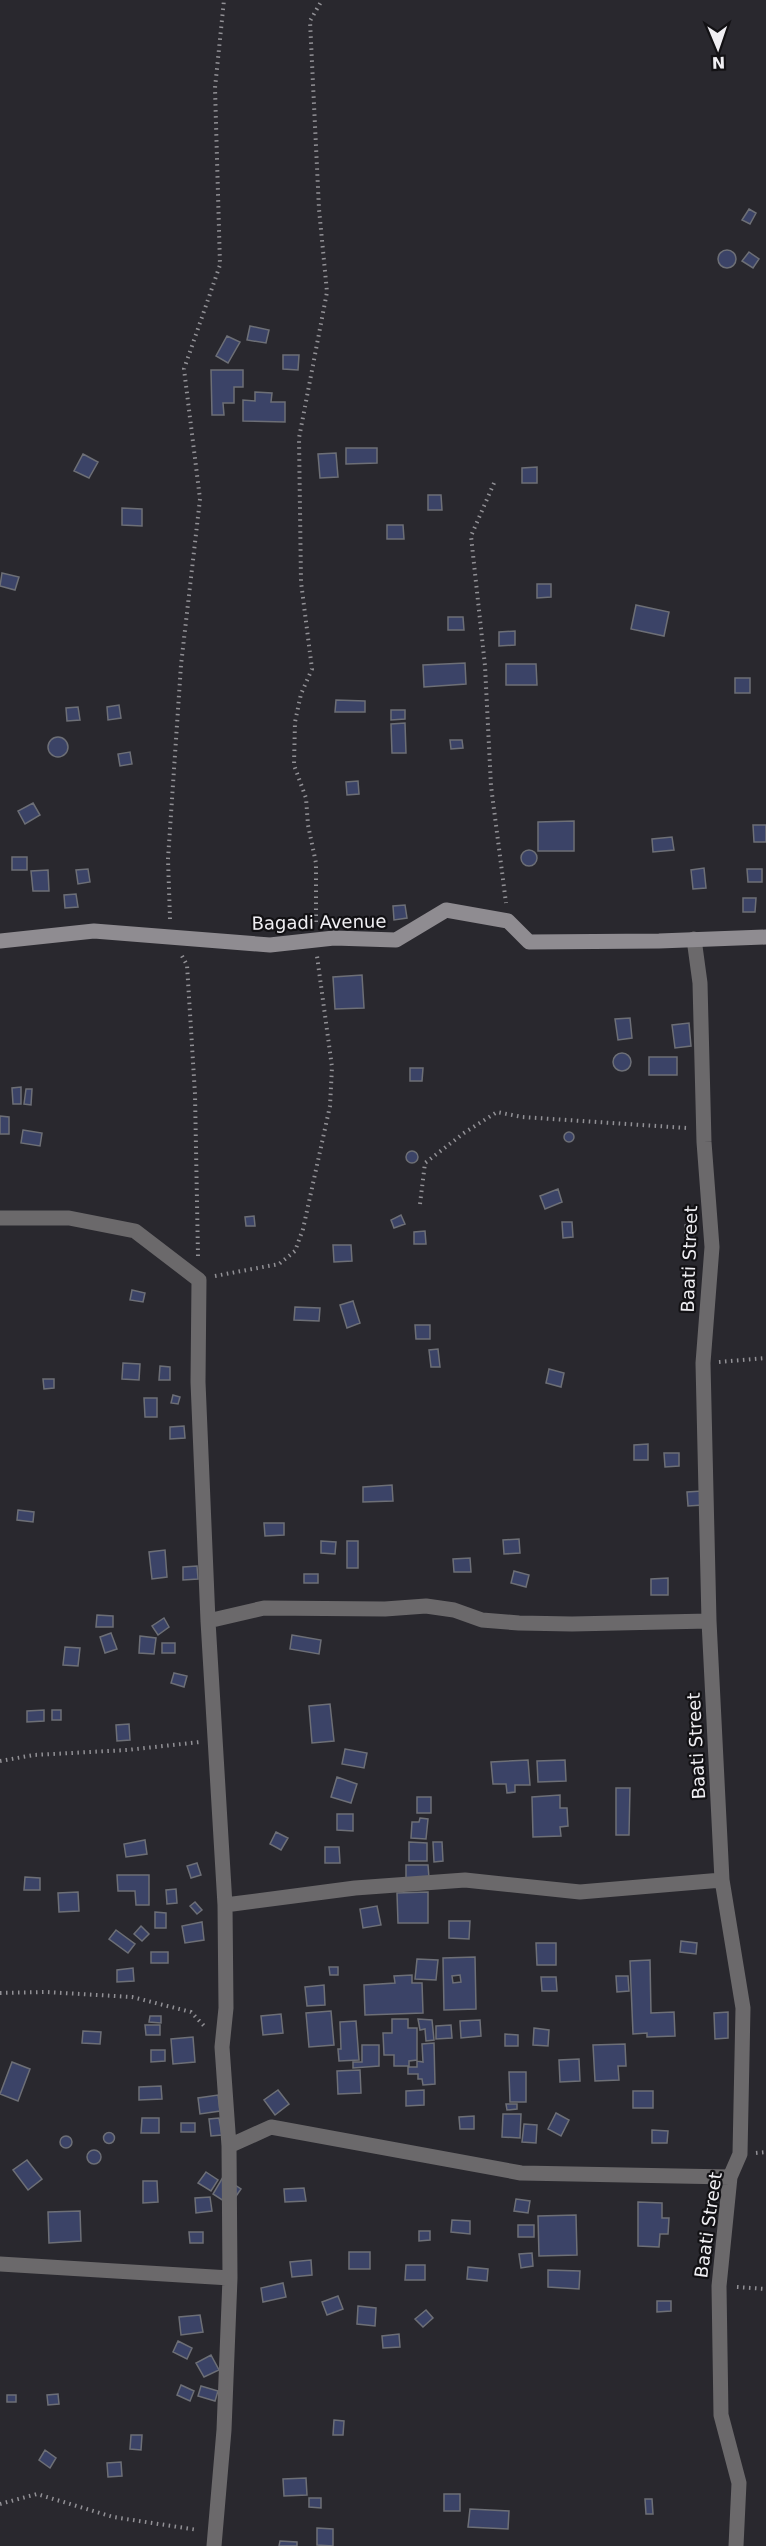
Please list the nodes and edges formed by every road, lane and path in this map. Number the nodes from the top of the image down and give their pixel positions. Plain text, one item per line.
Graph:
1 (224, 0) edge
2 (322, 0) edge
3 (494, 483) dead end
4 (508, 921) junction
5 (171, 937) junction
6 (766, 937) edge
7 (694, 939) junction
8 (315, 940) junction
9 (0, 941) edge
10 (704, 1128) junction
11 (420, 1204) dead end
12 (0, 1218) edge
13 (199, 1280) junction
14 (766, 1358) edge
15 (704, 1363) junction
16 (208, 1621) junction
17 (709, 1621) junction
18 (215, 1740) junction
19 (0, 1761) edge
20 (722, 1880) junction
21 (225, 1905) junction
22 (0, 1993) edge
23 (222, 2047) junction
24 (229, 2146) junction
25 (730, 2177) junction
26 (0, 2264) edge
27 (230, 2278) junction
28 (719, 2286) junction
29 (766, 2289) edge
30 (0, 2504) edge
31 (215, 2539) edge
32 (736, 2546) edge

1 - 5 path
2 - 8 path
3 - 4 path
4 - 7 street
4 - 8 street, Bagadi Avenue
5 - 8 street, Bagadi Avenue
5 - 9 street, Bagadi Avenue
5 - 13 path
6 - 7 street
7 - 10 street, Baati Street
8 - 13 path
10 - 11 path
10 - 15 street, Baati Street
12 - 13 street
13 - 16 street
14 - 15 path
15 - 17 street, Baati Street
16 - 17 street
16 - 18 street
17 - 20 street, Baati Street
18 - 19 path
18 - 21 street
20 - 21 street
20 - 25 street, Baati Street
21 - 23 street
22 - 23 path
23 - 24 street
24 - 25 street
24 - 27 street
25 - 28 street, Baati Street
26 - 27 street
27 - 31 street
28 - 29 path
28 - 32 street, Baati Street
30 - 31 path

